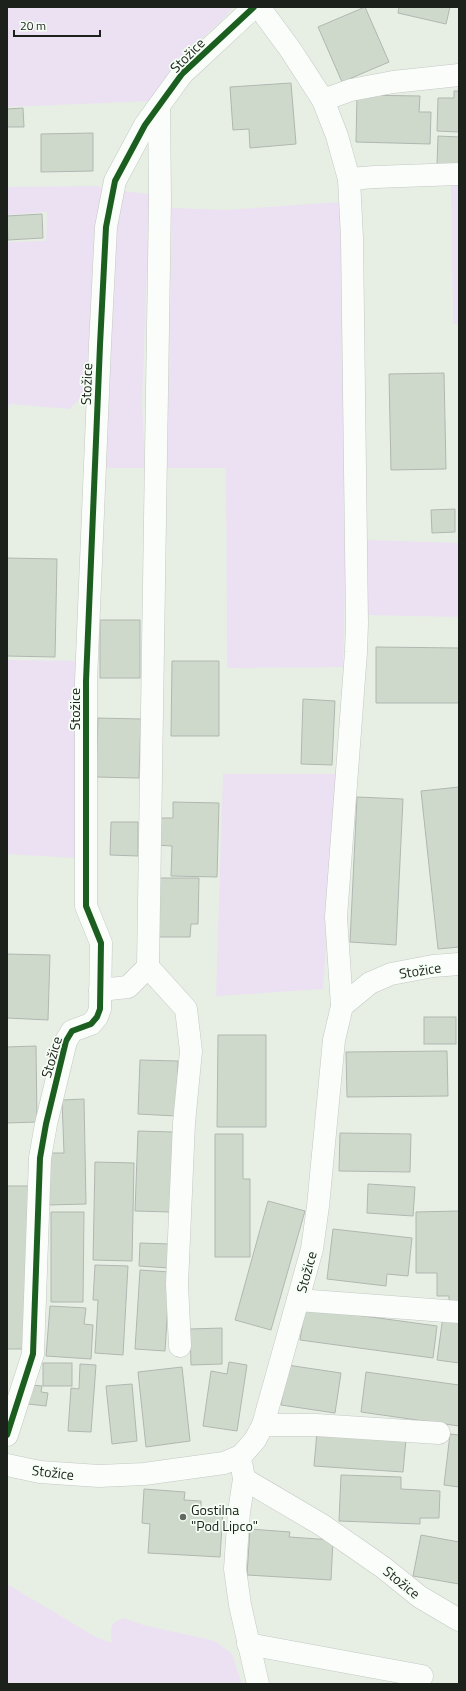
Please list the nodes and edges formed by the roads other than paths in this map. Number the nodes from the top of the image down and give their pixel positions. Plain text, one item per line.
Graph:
1 (254, 7) edge
2 (258, 7) edge
3 (459, 75) edge
4 (323, 100) junction
5 (159, 106) junction
6 (459, 174) edge
7 (349, 179) junction
8 (459, 964) edge
9 (148, 967) junction
10 (100, 990) junction
11 (342, 1006) junction
12 (298, 1300) junction
13 (459, 1312) edge
14 (180, 1346) dead end
15 (263, 1424) junction
16 (439, 1433) dead end
17 (7, 1434) edge
18 (241, 1456) junction
19 (7, 1465) edge
20 (244, 1479) junction
21 (459, 1620) edge
22 (248, 1644) junction
23 (422, 1676) dead end
24 (258, 1684) edge

1 - 5 street, Stožice
2 - 4 street, Stožice
3 - 4 street
4 - 7 street, Stožice
5 - 9 street
5 - 10 street, Stožice
6 - 7 street
7 - 11 street, Stožice
8 - 11 street, Stožice
9 - 10 street
9 - 14 street
10 - 17 street, Stožice
11 - 12 street, Stožice
12 - 13 street
12 - 15 street, Stožice
15 - 16 street
15 - 18 street, Stožice
18 - 19 street, Stožice
18 - 20 street
20 - 21 street, Stožice
20 - 22 street
22 - 23 street
22 - 24 street

